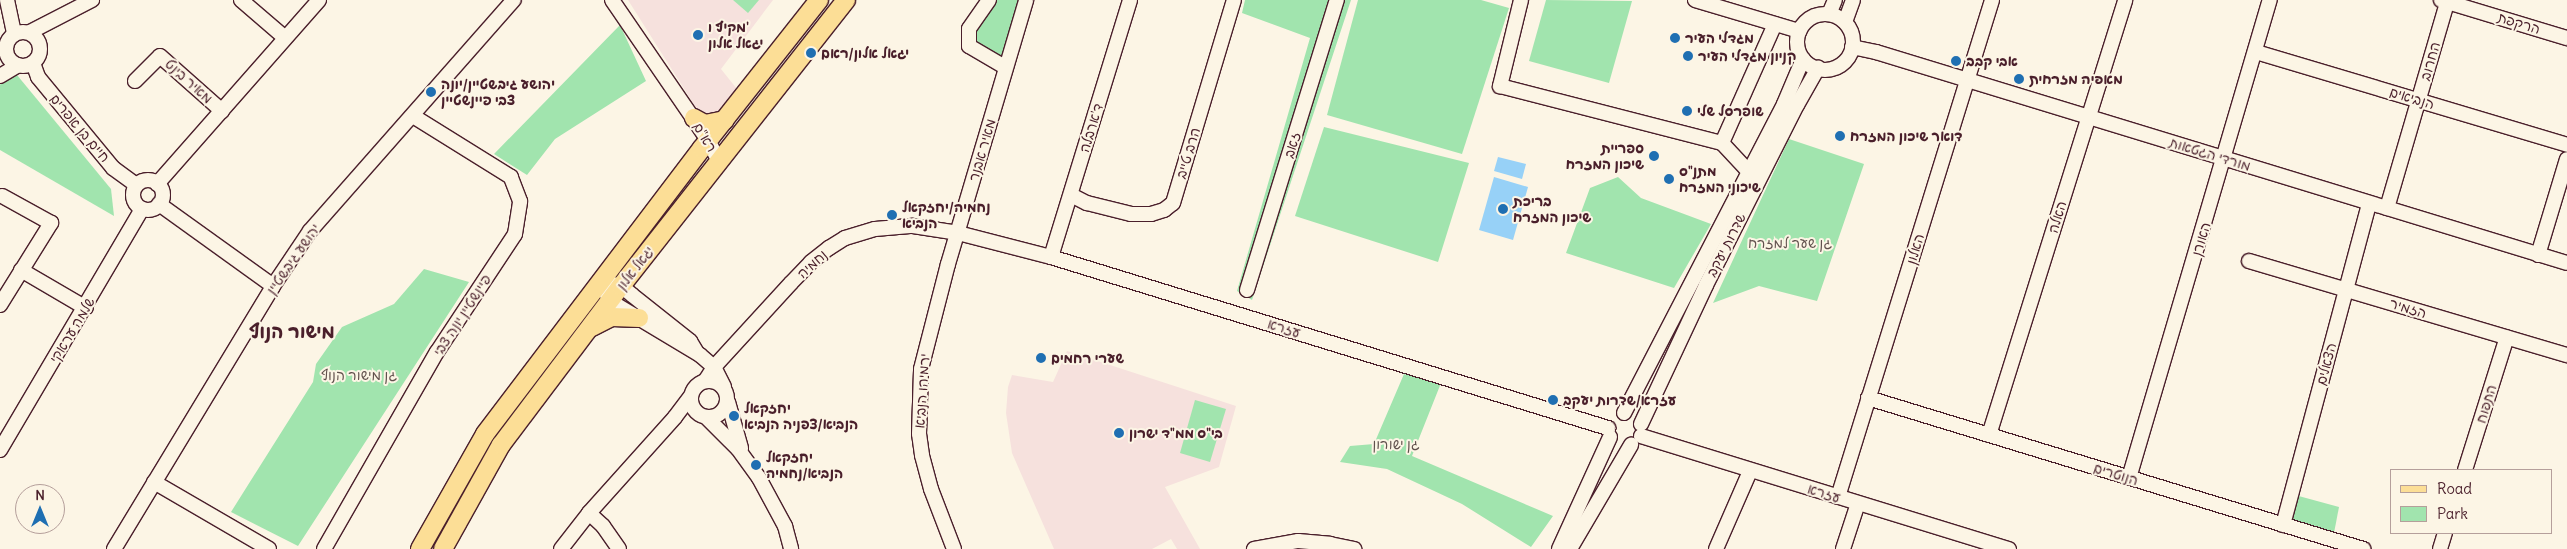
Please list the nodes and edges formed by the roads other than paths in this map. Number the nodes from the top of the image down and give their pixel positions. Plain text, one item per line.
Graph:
1 (7, 0) edge
2 (92, 0) edge
3 (241, 0) edge
4 (318, 0) edge
5 (514, 0) edge
6 (612, 0) edge
7 (819, 0) edge
8 (846, 0) edge
9 (988, 0) edge
10 (1026, 0) edge
11 (1130, 0) edge
12 (1234, 0) edge
13 (1337, 0) edge
14 (1521, 0) edge
15 (1695, 0) edge
16 (1835, 0) edge
17 (1853, 0) edge
18 (1992, 0) edge
19 (2124, 0) edge
20 (2270, 0) edge
21 (2445, 1) edge
22 (1829, 14) junction
23 (57, 18) junction
24 (1845, 22) junction
25 (1775, 24) junction
26 (1799, 31) junction
27 (30, 32) junction
28 (14, 34) junction
29 (284, 37) junction
30 (2567, 38) edge
31 (40, 46) junction
32 (1852, 47) junction
33 (2256, 52) junction
34 (6, 53) junction
35 (1803, 59) junction
36 (33, 63) junction
37 (18, 65) junction
38 (1005, 67) junction
39 (1818, 68) junction
40 (0, 70) edge
41 (0, 76) edge
42 (1967, 80) junction
43 (135, 81) dead end
44 (2418, 100) junction
45 (222, 111) junction
46 (689, 112) junction
47 (413, 116) junction
48 (2088, 117) junction
49 (725, 120) junction
50 (1722, 143) junction
51 (705, 144) junction
52 (2567, 145) edge
53 (2225, 159) junction
54 (2567, 159) edge
55 (719, 162) junction
56 (1749, 172) junction
57 (157, 184) junction
58 (136, 185) junction
59 (1071, 195) junction
60 (2, 196) dead end
61 (2369, 203) junction
62 (159, 204) junction
63 (2387, 208) junction
64 (142, 209) junction
65 (958, 233) junction
66 (2538, 255) junction
67 (1051, 257) junction
68 (2249, 260) dead end
69 (2567, 264) edge
70 (21, 270) junction
71 (600, 281) junction
72 (273, 286) junction
73 (621, 286) junction
74 (1247, 290) dead end
75 (2346, 290) junction
76 (610, 300) junction
77 (0, 305) edge
78 (86, 308) junction
79 (639, 318) junction
80 (590, 328) junction
81 (2507, 337) junction
82 (700, 355) junction
83 (2567, 355) edge
84 (714, 367) junction
85 (705, 381) junction
86 (724, 388) junction
87 (691, 396) junction
88 (1868, 398) junction
89 (728, 402) junction
90 (1624, 413) junction
91 (706, 417) junction
92 (1609, 432) junction
93 (1638, 435) junction
94 (1989, 435) junction
95 (0, 450) edge
96 (743, 456) junction
97 (2465, 469) edge
98 (1750, 470) junction
99 (2129, 478) junction
100 (154, 482) junction
101 (1838, 497) junction
102 (1858, 503) junction
103 (589, 513) junction
104 (2283, 525) junction
105 (2445, 534) edge
106 (1985, 546) edge
107 (114, 549) edge
108 (269, 549) edge
109 (324, 549) edge
110 (420, 549) edge
111 (443, 549) edge
112 (561, 549) edge
113 (619, 549) edge
114 (791, 549) edge
115 (954, 549) edge
116 (1254, 549) edge
117 (1354, 549) edge
118 (1559, 549) edge
119 (1570, 549) edge
120 (1716, 549) edge
121 (1843, 549) edge
122 (2009, 549) edge
123 (2363, 549) edge
124 (2440, 549) edge

1 - 28 street
2 - 23 street
3 - 29 street
4 - 29 street
5 - 47 street, יהושע גיבשטיין
6 - 46 street, רא"ם
7 - 49 main road, יגאל אלון
8 - 55 main road, יגאל אלון
9 - 38 street
10 - 38 street, מאיר אבנר
11 - 59 street, ד'ארבלה
12 - 59 street, הרב טייב
13 - 74 street, זאב
14 - 50 street
15 - 25 street
16 - 22 street
17 - 24 street
18 - 42 street, האלון
19 - 48 street, האלה
20 - 33 street, האורן
21 - 30 street, הרקפת
21 - 44 street, החרוב
22 - 24 street
22 - 26 street
23 - 27 street
23 - 31 street
24 - 32 street
25 - 26 street
25 - 50 street
26 - 35 street
27 - 28 street
27 - 31 street
28 - 34 street
29 - 45 street
31 - 36 street
32 - 39 street
32 - 42 street, מורדי הגטאות
33 - 44 street, הנביאים
33 - 53 street, האורן
34 - 37 street
34 - 40 street
35 - 39 street
35 - 56 street, שדרות יעקב
36 - 37 street
36 - 58 street, חיים בן אפרים
37 - 41 street
38 - 65 street, מאיר אבנר
39 - 93 street, שדרות יעקב
42 - 48 street, מורדי הגטאות
42 - 88 street, האלון
43 - 45 street, מאיר בינט
44 - 52 street, הנביאים
44 - 63 street, החרוב
45 - 57 street
46 - 49 main road
46 - 51 street, רא"ם
47 - 72 street, יהושע גיבשטיין
47 - 109 street, פיינשטיין יונה צבי
48 - 53 street, מורדי הגטאות
48 - 94 street, האלה
49 - 51 main road, יגאל אלון
50 - 56 street
51 - 55 street, רא"ם
51 - 71 main road, יגאל אלון
53 - 61 street, מורדי הגטאות
53 - 99 street, האורן
54 - 66 street
55 - 73 main road, יגאל אלון
56 - 90 street, שדרות יעקב
57 - 58 street
57 - 62 street
58 - 64 street
59 - 67 street, ד'ארבלה
60 - 70 street
61 - 63 street, מורדי הגטאות
61 - 75 street, הצאלים
62 - 64 street
62 - 72 street
63 - 66 street, מורדי הגטאות
64 - 78 street, שלמה עראקי
65 - 67 street, עזרא
65 - 84 street, נחמיה
65 - 115 street, ירמיהו הנביא
66 - 69 street, מורדי הגטאות
67 - 92 street, עזרא
68 - 75 street, הזמיר
70 - 77 street
70 - 78 street
71 - 73 street
71 - 76 street
71 - 110 main road, יגאל אלון
72 - 100 street, יהושע גיבשטיין
73 - 76 main road, יגאל אלון
73 - 82 street
75 - 81 street, הזמיר
75 - 104 street, הצאלים
76 - 79 street
76 - 80 main road, יגאל אלון
78 - 95 street, שלמה עראקי
79 - 80 main road
79 - 82 street
80 - 111 main road, יגאל אלון
81 - 83 street, הזמיר
81 - 97 street, התפוח
82 - 84 street
84 - 85 street, נחמיה
84 - 86 street
85 - 86 street
85 - 87 street
86 - 89 street
87 - 91 street
87 - 103 street
88 - 94 street, הנוטרים
88 - 101 street, האלון
89 - 91 street
89 - 96 street
90 - 92 street
90 - 93 street
91 - 96 street
92 - 93 street
92 - 118 street
93 - 98 street, עזרא
93 - 119 street, שדרות יעקב
94 - 99 street, הנוטרים
96 - 114 street
98 - 101 street, עזרא
98 - 120 street
99 - 104 street, הנוטרים
100 - 107 street, יהושע גיבשטיין
100 - 108 street
101 - 102 street, עזרא
102 - 106 street, עזרא
102 - 121 street
103 - 112 street
103 - 113 street
104 - 123 street, הנוטרים
105 - 124 street
106 - 122 street, עזרא
116 - 117 street

